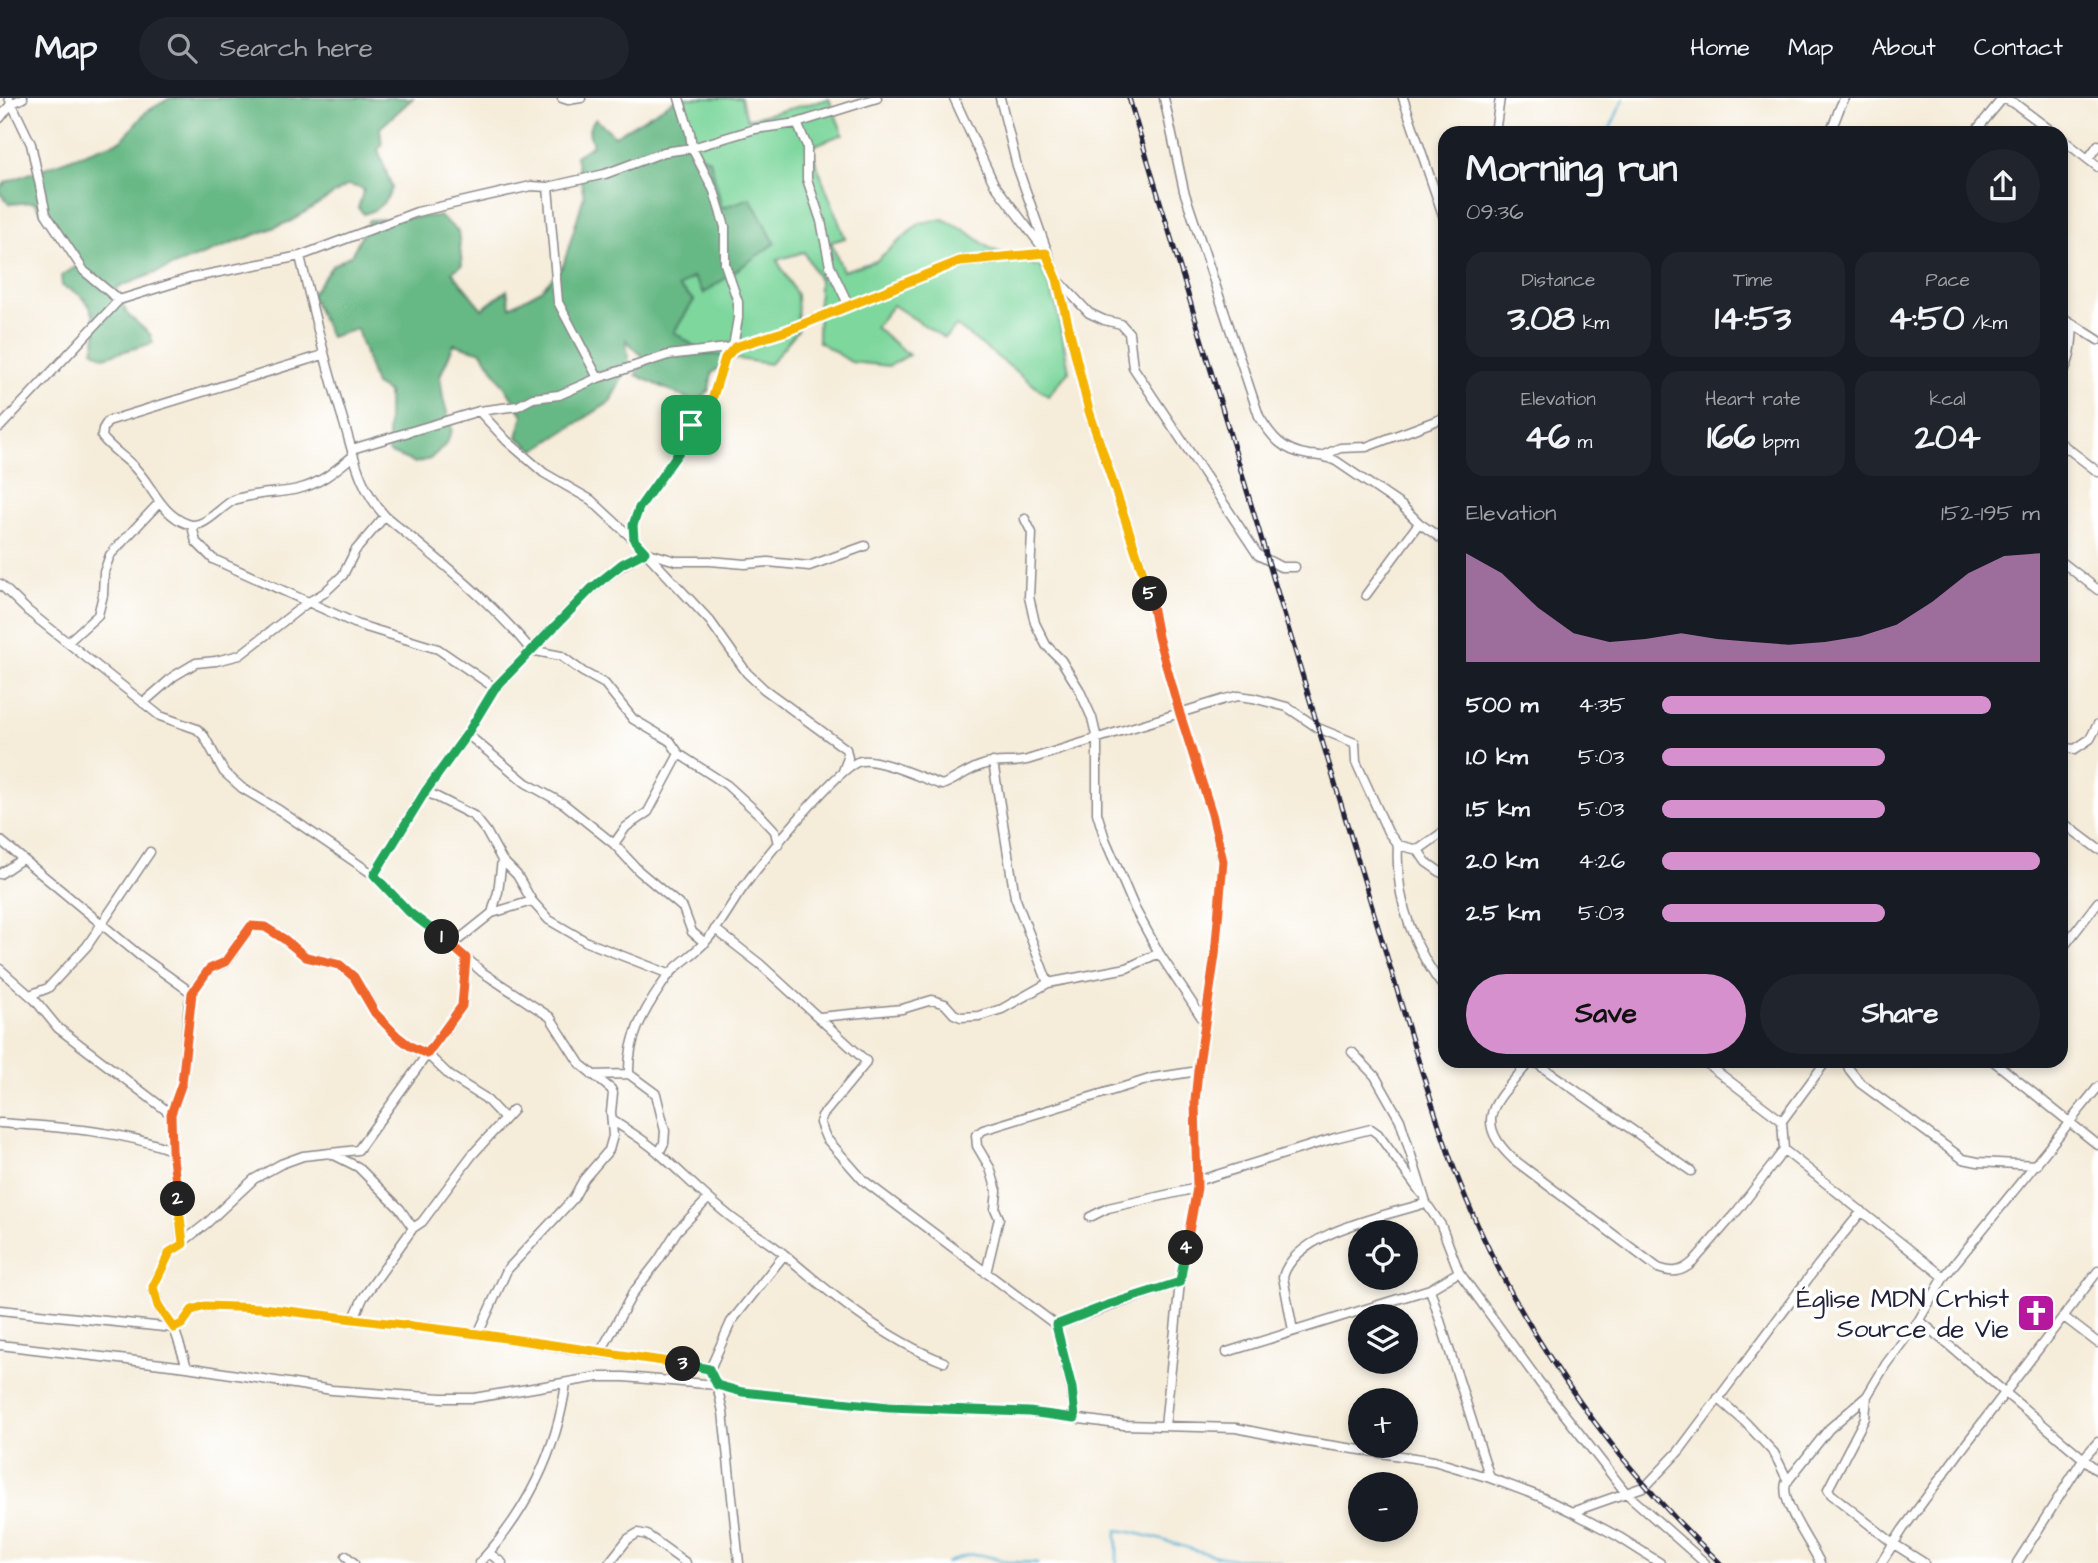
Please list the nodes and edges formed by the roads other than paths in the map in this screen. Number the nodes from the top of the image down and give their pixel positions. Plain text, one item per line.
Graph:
1 (23, 98) edge
2 (562, 98) edge
3 (581, 98) edge
4 (679, 98) edge
5 (877, 98) edge
6 (954, 98) edge
7 (1000, 98) edge
8 (1164, 98) edge
9 (1403, 98) edge
10 (1500, 98) edge
11 (1845, 98) edge
12 (2003, 98) edge
13 (10, 101) edge
14 (0, 118) edge
15 (797, 122) junction
16 (1496, 126) edge
17 (1834, 126) edge
18 (1980, 126) edge
19 (2045, 126) edge
20 (2068, 144) edge
21 (2098, 145) edge
22 (692, 148) junction
23 (2088, 159) junction
24 (2098, 167) edge
25 (548, 187) junction
26 (1438, 201) edge
27 (1046, 253) junction
28 (300, 256) junction
29 (1057, 279) junction
30 (119, 300) junction
31 (849, 306) junction
32 (2068, 322) edge
33 (2073, 326) junction
34 (2098, 340) edge
35 (735, 347) junction
36 (323, 355) junction
37 (2068, 358) edge
38 (598, 379) junction
39 (479, 411) junction
40 (1438, 420) edge
41 (0, 427) edge
42 (2068, 449) edge
43 (353, 453) junction
44 (1324, 455) junction
45 (2098, 472) edge
46 (159, 503) junction
47 (385, 516) junction
48 (1025, 519) dead end
49 (1419, 523) junction
50 (192, 526) junction
51 (1438, 536) edge
52 (634, 540) junction
53 (864, 546) dead end
54 (645, 552) junction
55 (1295, 567) dead end
56 (2068, 570) edge
57 (0, 584) edge
58 (2098, 590) edge
59 (1366, 595) dead end
60 (307, 603) junction
61 (68, 642) junction
62 (531, 650) junction
63 (495, 688) junction
64 (143, 703) junction
65 (1180, 714) junction
66 (2098, 724) edge
67 (467, 734) junction
68 (1097, 739) junction
69 (2068, 748) edge
70 (846, 749) junction
71 (679, 754) junction
72 (862, 760) junction
73 (993, 762) junction
74 (844, 771) junction
75 (425, 792) junction
76 (2068, 826) edge
77 (1438, 836) edge
78 (0, 840) edge
79 (614, 844) junction
80 (778, 844) junction
81 (1398, 845) junction
82 (2098, 849) edge
83 (1418, 850) junction
84 (150, 852) dead end
85 (22, 859) junction
86 (502, 860) junction
87 (1438, 870) edge
88 (0, 874) edge
89 (374, 875) junction
90 (532, 901) junction
91 (2098, 902) edge
92 (492, 913) junction
93 (102, 922) junction
94 (715, 929) junction
95 (2068, 941) edge
96 (705, 943) junction
97 (453, 945) junction
98 (1159, 953) junction
99 (466, 958) junction
100 (0, 969) edge
101 (669, 974) junction
102 (1438, 980) edge
103 (1048, 983) junction
104 (192, 993) junction
105 (30, 995) junction
106 (820, 1017) junction
107 (1204, 1021) junction
108 (1352, 1052) dead end
109 (427, 1054) junction
110 (1526, 1068) edge
111 (1543, 1068) edge
112 (1712, 1068) edge
113 (1821, 1068) edge
114 (1849, 1068) edge
115 (2002, 1068) edge
116 (1198, 1071) junction
117 (629, 1074) junction
118 (592, 1075) junction
119 (2098, 1087) edge
120 (513, 1110) dead end
121 (0, 1114) edge
122 (171, 1114) junction
123 (505, 1118) junction
124 (612, 1120) junction
125 (1782, 1121) junction
126 (2071, 1122) junction
127 (0, 1123) edge
128 (10, 1124) junction
129 (2098, 1144) edge
130 (172, 1150) junction
131 (1784, 1150) junction
132 (328, 1152) junction
133 (659, 1153) junction
134 (2037, 1165) junction
135 (1691, 1171) dead end
136 (1197, 1185) junction
137 (708, 1199) junction
138 (1424, 1199) junction
139 (1862, 1211) junction
140 (1090, 1217) dead end
141 (413, 1228) junction
142 (183, 1244) junction
143 (784, 1255) junction
144 (2098, 1271) edge
145 (1459, 1272) junction
146 (986, 1273) junction
147 (1944, 1277) junction
148 (1180, 1282) junction
149 (1430, 1289) junction
150 (0, 1310) edge
151 (2064, 1317) junction
152 (353, 1320) junction
153 (1919, 1320) junction
154 (1056, 1325) junction
155 (174, 1328) junction
156 (1293, 1331) junction
157 (478, 1334) junction
158 (2098, 1343) edge
159 (0, 1345) edge
160 (1227, 1352) dead end
161 (600, 1353) junction
162 (944, 1362) dead end
163 (187, 1367) junction
164 (709, 1369) junction
165 (566, 1384) junction
166 (717, 1385) junction
167 (2006, 1392) junction
168 (1867, 1396) junction
169 (1718, 1398) junction
170 (1075, 1418) junction
171 (1165, 1426) junction
172 (2098, 1442) edge
173 (2083, 1459) junction
174 (2098, 1471) edge
175 (1490, 1478) junction
176 (1788, 1481) junction
177 (1626, 1493) junction
178 (1572, 1512) junction
179 (1894, 1544) junction
180 (489, 1553) junction
181 (346, 1556) dead end
182 (354, 1563) edge
183 (479, 1563) edge
184 (502, 1563) edge
185 (609, 1563) edge
186 (686, 1563) edge
187 (739, 1563) edge
188 (1660, 1563) edge
189 (1705, 1563) edge
190 (1820, 1563) edge
191 (1881, 1563) edge
192 (1923, 1563) edge
193 (2017, 1563) edge

1 - 13 street
2 - 3 street
4 - 22 street
5 - 15 street
6 - 27 street
7 - 27 street
8 - 44 street
9 - 26 street
10 - 16 street
11 - 17 street
12 - 18 street
12 - 19 street
13 - 14 street
13 - 30 street
15 - 22 street
15 - 31 street
20 - 23 street
21 - 23 street
22 - 25 street
22 - 35 street
23 - 24 street
25 - 28 street
25 - 38 street
27 - 29 street
27 - 31 street
28 - 30 street
28 - 36 street
29 - 55 street
29 - 65 street
30 - 41 street
31 - 35 street
32 - 33 street
33 - 34 street
33 - 37 street
35 - 38 street
35 - 52 street
36 - 43 street
36 - 46 street
38 - 39 street
39 - 43 street
39 - 52 street
40 - 44 street
42 - 45 street
43 - 47 street
43 - 50 street
44 - 49 street
46 - 50 street
46 - 61 street
47 - 60 street
47 - 62 street
48 - 68 street
49 - 51 street
49 - 59 street
50 - 60 street
52 - 54 street
53 - 54 street
54 - 62 street
54 - 70 street
56 - 58 street
57 - 61 street
60 - 63 street
60 - 64 street
61 - 64 street
62 - 63 street
62 - 71 street
63 - 67 street
64 - 89 street
65 - 68 street
65 - 81 street
65 - 107 street
66 - 69 street
67 - 75 street
67 - 79 street
68 - 73 street
68 - 98 street
70 - 72 street
70 - 74 street
71 - 79 street
71 - 80 street
72 - 73 street
72 - 74 street
73 - 103 street
74 - 80 street
75 - 86 street
75 - 89 street
76 - 82 street
77 - 83 street
78 - 85 street
79 - 96 street
80 - 94 street
81 - 83 street
81 - 102 street
83 - 87 street
84 - 93 street
85 - 88 street
85 - 93 street
86 - 90 street
86 - 92 street
89 - 97 street
90 - 92 street
90 - 101 street
91 - 95 street
92 - 97 street
93 - 104 street
93 - 105 street
94 - 96 street
94 - 106 street
96 - 101 street
97 - 99 street
98 - 103 street
98 - 107 street
99 - 109 street
99 - 118 street
100 - 105 street
101 - 117 street
103 - 106 street
104 - 109 street
104 - 122 street
105 - 122 street
106 - 146 street
107 - 116 street
108 - 138 street
109 - 123 street
109 - 132 street
110 - 131 street
111 - 135 street
112 - 125 street
113 - 125 street
114 - 134 street
115 - 126 street
116 - 136 street
116 - 146 street
117 - 118 street
117 - 133 street
118 - 124 street
119 - 126 street
120 - 123 street
121 - 128 street
122 - 130 street
123 - 141 street
124 - 133 street
124 - 157 street
125 - 131 street
126 - 129 street
126 - 134 street
127 - 128 street
128 - 130 street
130 - 142 street
131 - 139 street
132 - 141 street
132 - 142 street
133 - 137 street
134 - 147 street
136 - 138 street
136 - 140 street
136 - 148 street
137 - 143 street
137 - 161 street
138 - 145 street
138 - 156 street
139 - 147 street
139 - 169 street
141 - 152 street
142 - 155 street
143 - 162 street
143 - 164 street
144 - 151 street
145 - 149 street
145 - 177 street
146 - 154 street
147 - 153 street
148 - 154 street
148 - 171 street
149 - 156 street
149 - 175 street
150 - 155 street
151 - 158 street
151 - 167 street
152 - 155 street
152 - 157 street
153 - 167 street
153 - 168 street
154 - 170 street
155 - 163 street
156 - 160 street
157 - 161 street
159 - 163 street
161 - 164 street
163 - 165 street
164 - 166 street
165 - 166 street
165 - 180 street
166 - 170 street
166 - 187 street
167 - 173 street
167 - 179 street
168 - 176 street
168 - 179 street
169 - 176 street
169 - 177 street
170 - 171 street
171 - 175 street
172 - 173 street
173 - 174 street
173 - 193 street
175 - 178 street
176 - 190 street
177 - 178 street
177 - 189 street
178 - 188 street
179 - 191 street
179 - 192 street
180 - 183 street
180 - 184 street
181 - 182 street
185 - 186 street

